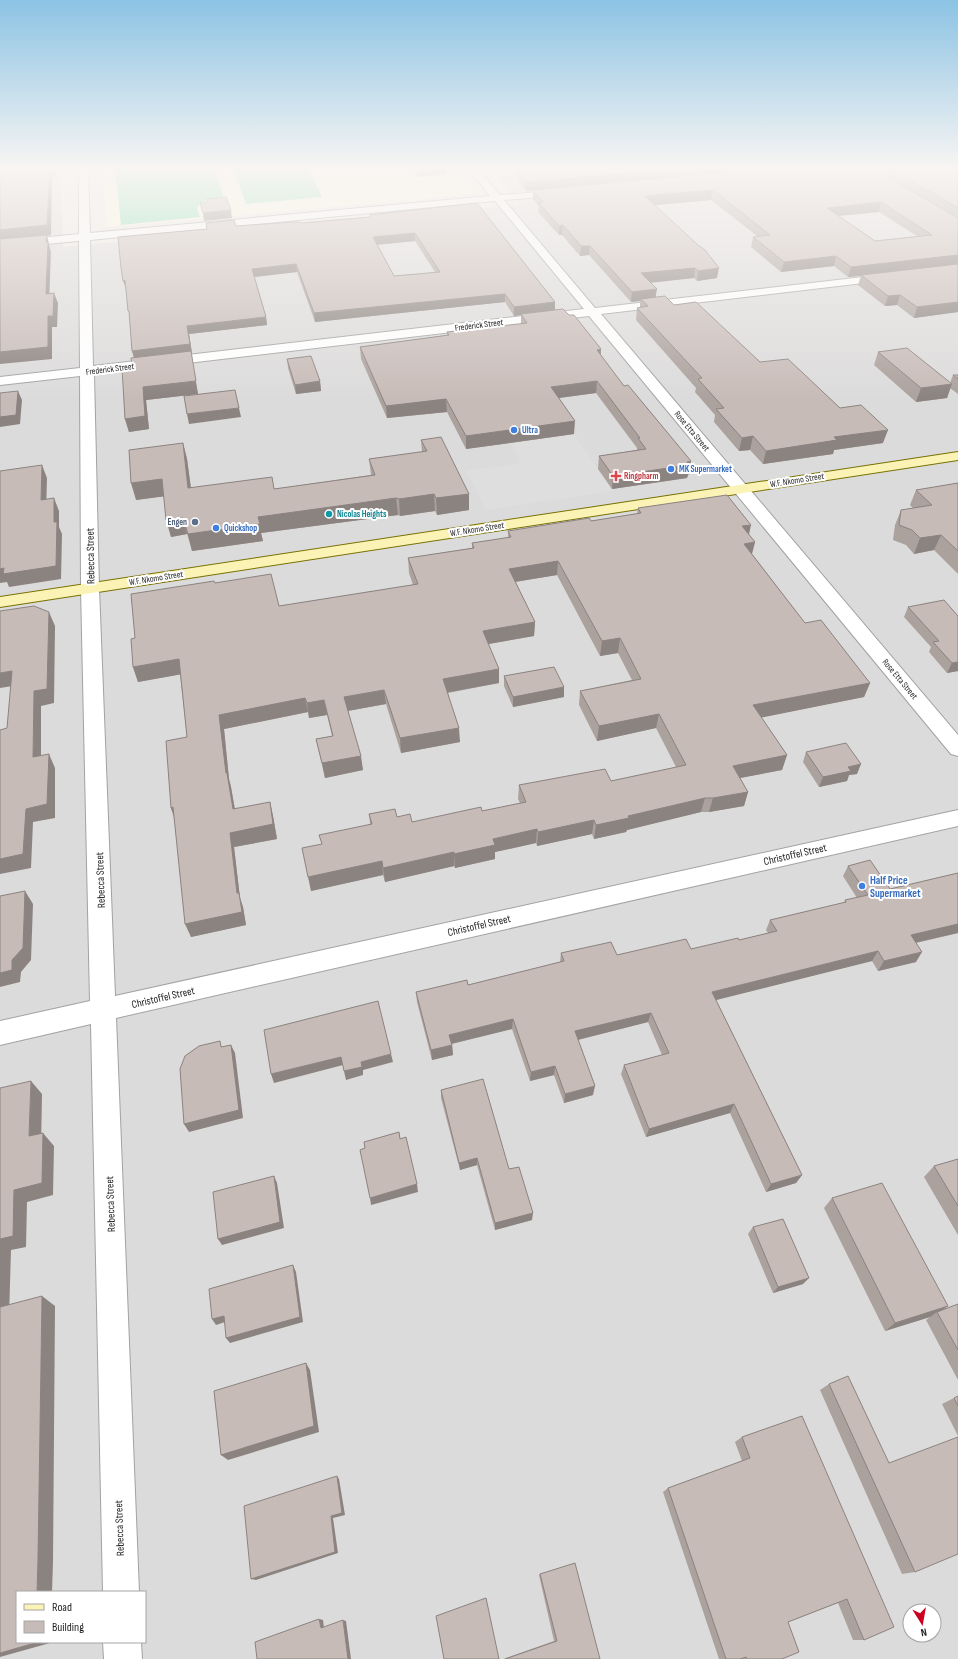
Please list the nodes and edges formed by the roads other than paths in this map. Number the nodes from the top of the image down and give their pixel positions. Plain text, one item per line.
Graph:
1 (84, 245) edge
2 (536, 245) edge
3 (903, 275) edge
4 (593, 312) junction
5 (87, 371) junction
6 (0, 381) edge
7 (956, 456) edge
8 (740, 488) junction
9 (90, 588) junction
10 (0, 602) edge
11 (958, 749) edge
12 (958, 818) edge
13 (104, 1010) junction
14 (0, 1033) edge
15 (121, 1591) edge
16 (122, 1643) edge
17 (123, 1659) edge

1 - 5 street, Rebecca Street
2 - 4 street, Rose Etta Street
3 - 4 street, Frederick Street
4 - 5 street, Frederick Street
4 - 8 street, Rose Etta Street
5 - 6 street, Frederick Street
5 - 9 street, Rebecca Street
7 - 8 main road, W.F. Nkomo Street
8 - 9 main road, W.F. Nkomo Street
8 - 11 street, Rose Etta Street
9 - 10 main road, W.F. Nkomo Street
9 - 13 street, Rebecca Street
12 - 13 street, Christoffel Street
13 - 14 street, Christoffel Street
13 - 15 street, Rebecca Street
16 - 17 street

